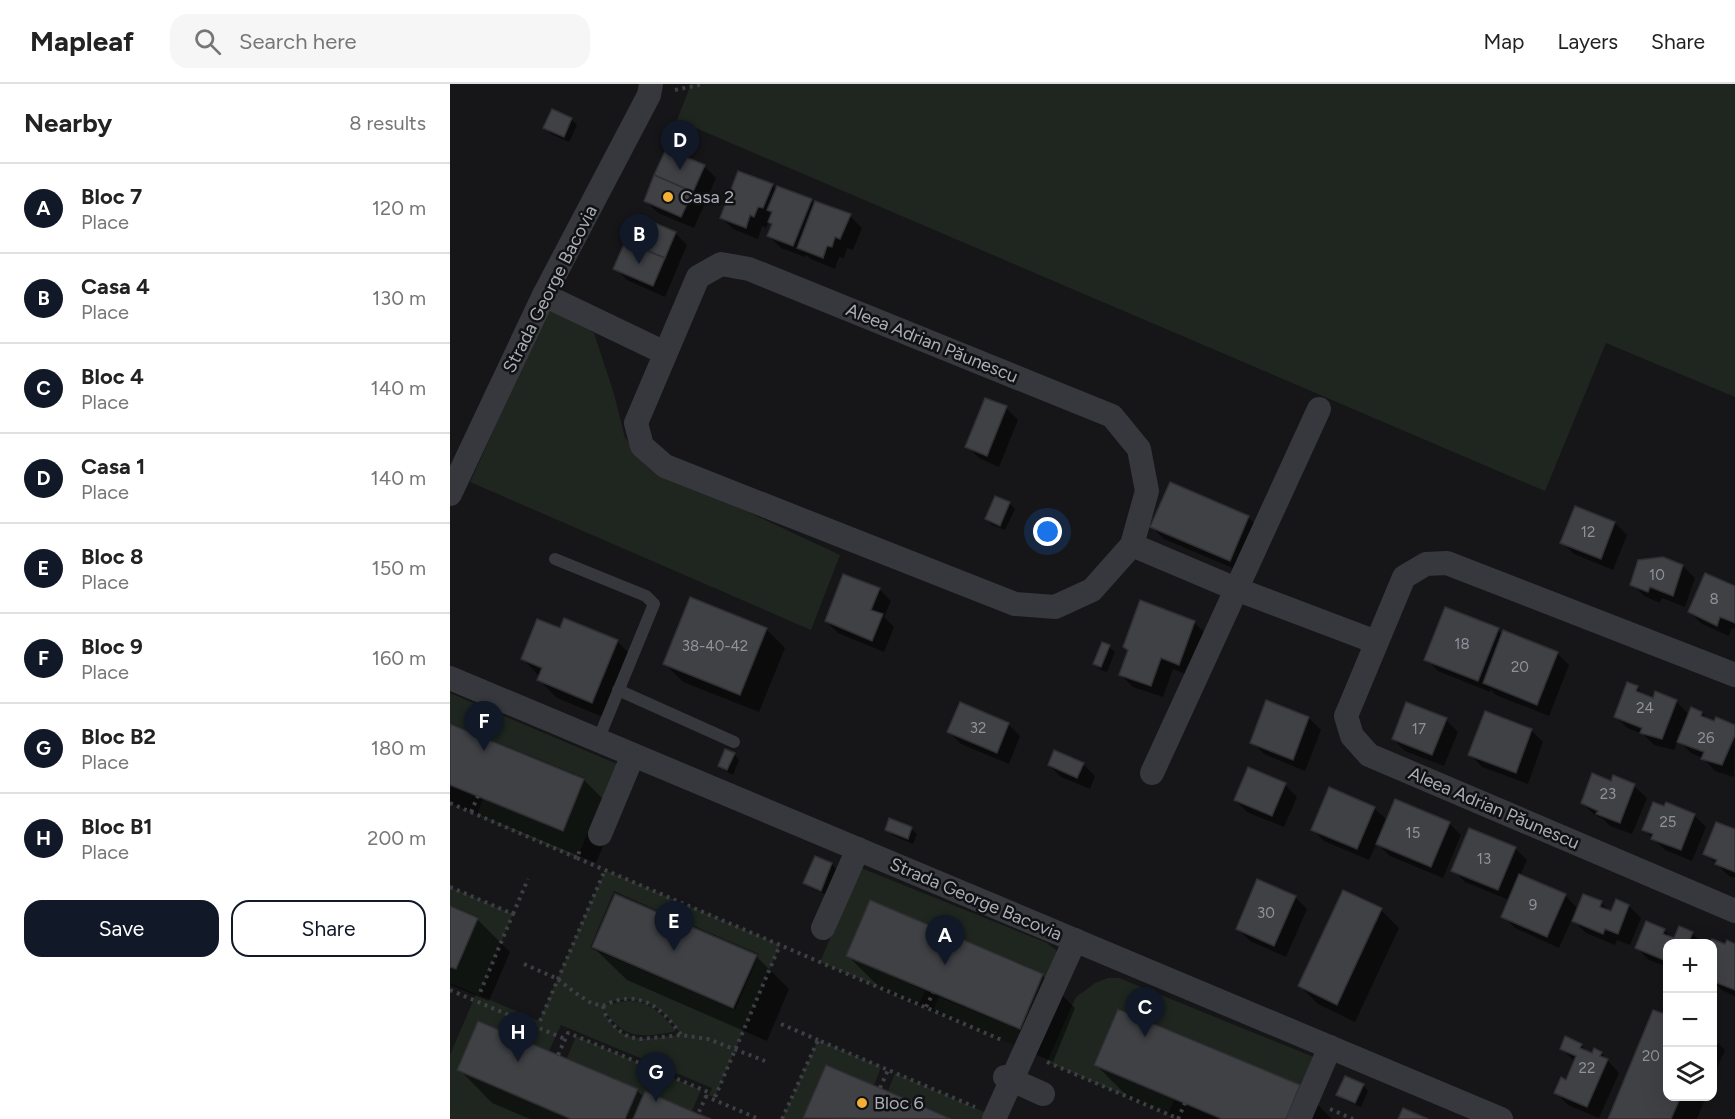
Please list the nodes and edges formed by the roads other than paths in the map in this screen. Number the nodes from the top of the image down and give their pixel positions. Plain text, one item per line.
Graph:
1 (651, 84) edge
2 (544, 295) junction
3 (665, 353) junction
4 (1319, 409) dead end
5 (450, 494) edge
6 (1132, 545) junction
7 (555, 559) dead end
8 (1236, 589) junction
9 (1376, 642) junction
10 (1735, 675) edge
11 (450, 678) edge
12 (618, 690) junction
13 (598, 740) junction
14 (734, 742) dead end
15 (633, 755) junction
16 (1152, 773) dead end
17 (592, 836) road end
18 (858, 849) junction
19 (1735, 910) edge
20 (823, 928) dead end
21 (1075, 940) junction
22 (1330, 1047) junction
23 (1008, 1079) junction
24 (1043, 1094) dead end
25 (986, 1114) edge
26 (1299, 1119) edge
27 (1501, 1119) edge

1 - 2 street, Strada George Bacovia
2 - 3 street
2 - 5 street, Strada George Bacovia
3 - 6 street, Aleea Adrian Păunescu
3 - 6 street, Aleea Adrian Păunescu
4 - 8 street
6 - 8 street
7 - 12 lane
8 - 9 street
8 - 16 street
9 - 10 street, Aleea Adrian Păunescu
9 - 19 street, Aleea Adrian Păunescu
11 - 13 street, Strada George Bacovia
12 - 13 lane
12 - 14 lane
13 - 15 street, Strada George Bacovia
15 - 17 street
15 - 18 street, Strada George Bacovia
18 - 20 street
18 - 21 street, Strada George Bacovia
21 - 22 street, Strada George Bacovia
21 - 23 street
22 - 26 street
22 - 27 street, Strada George Bacovia
23 - 24 street
23 - 25 street

